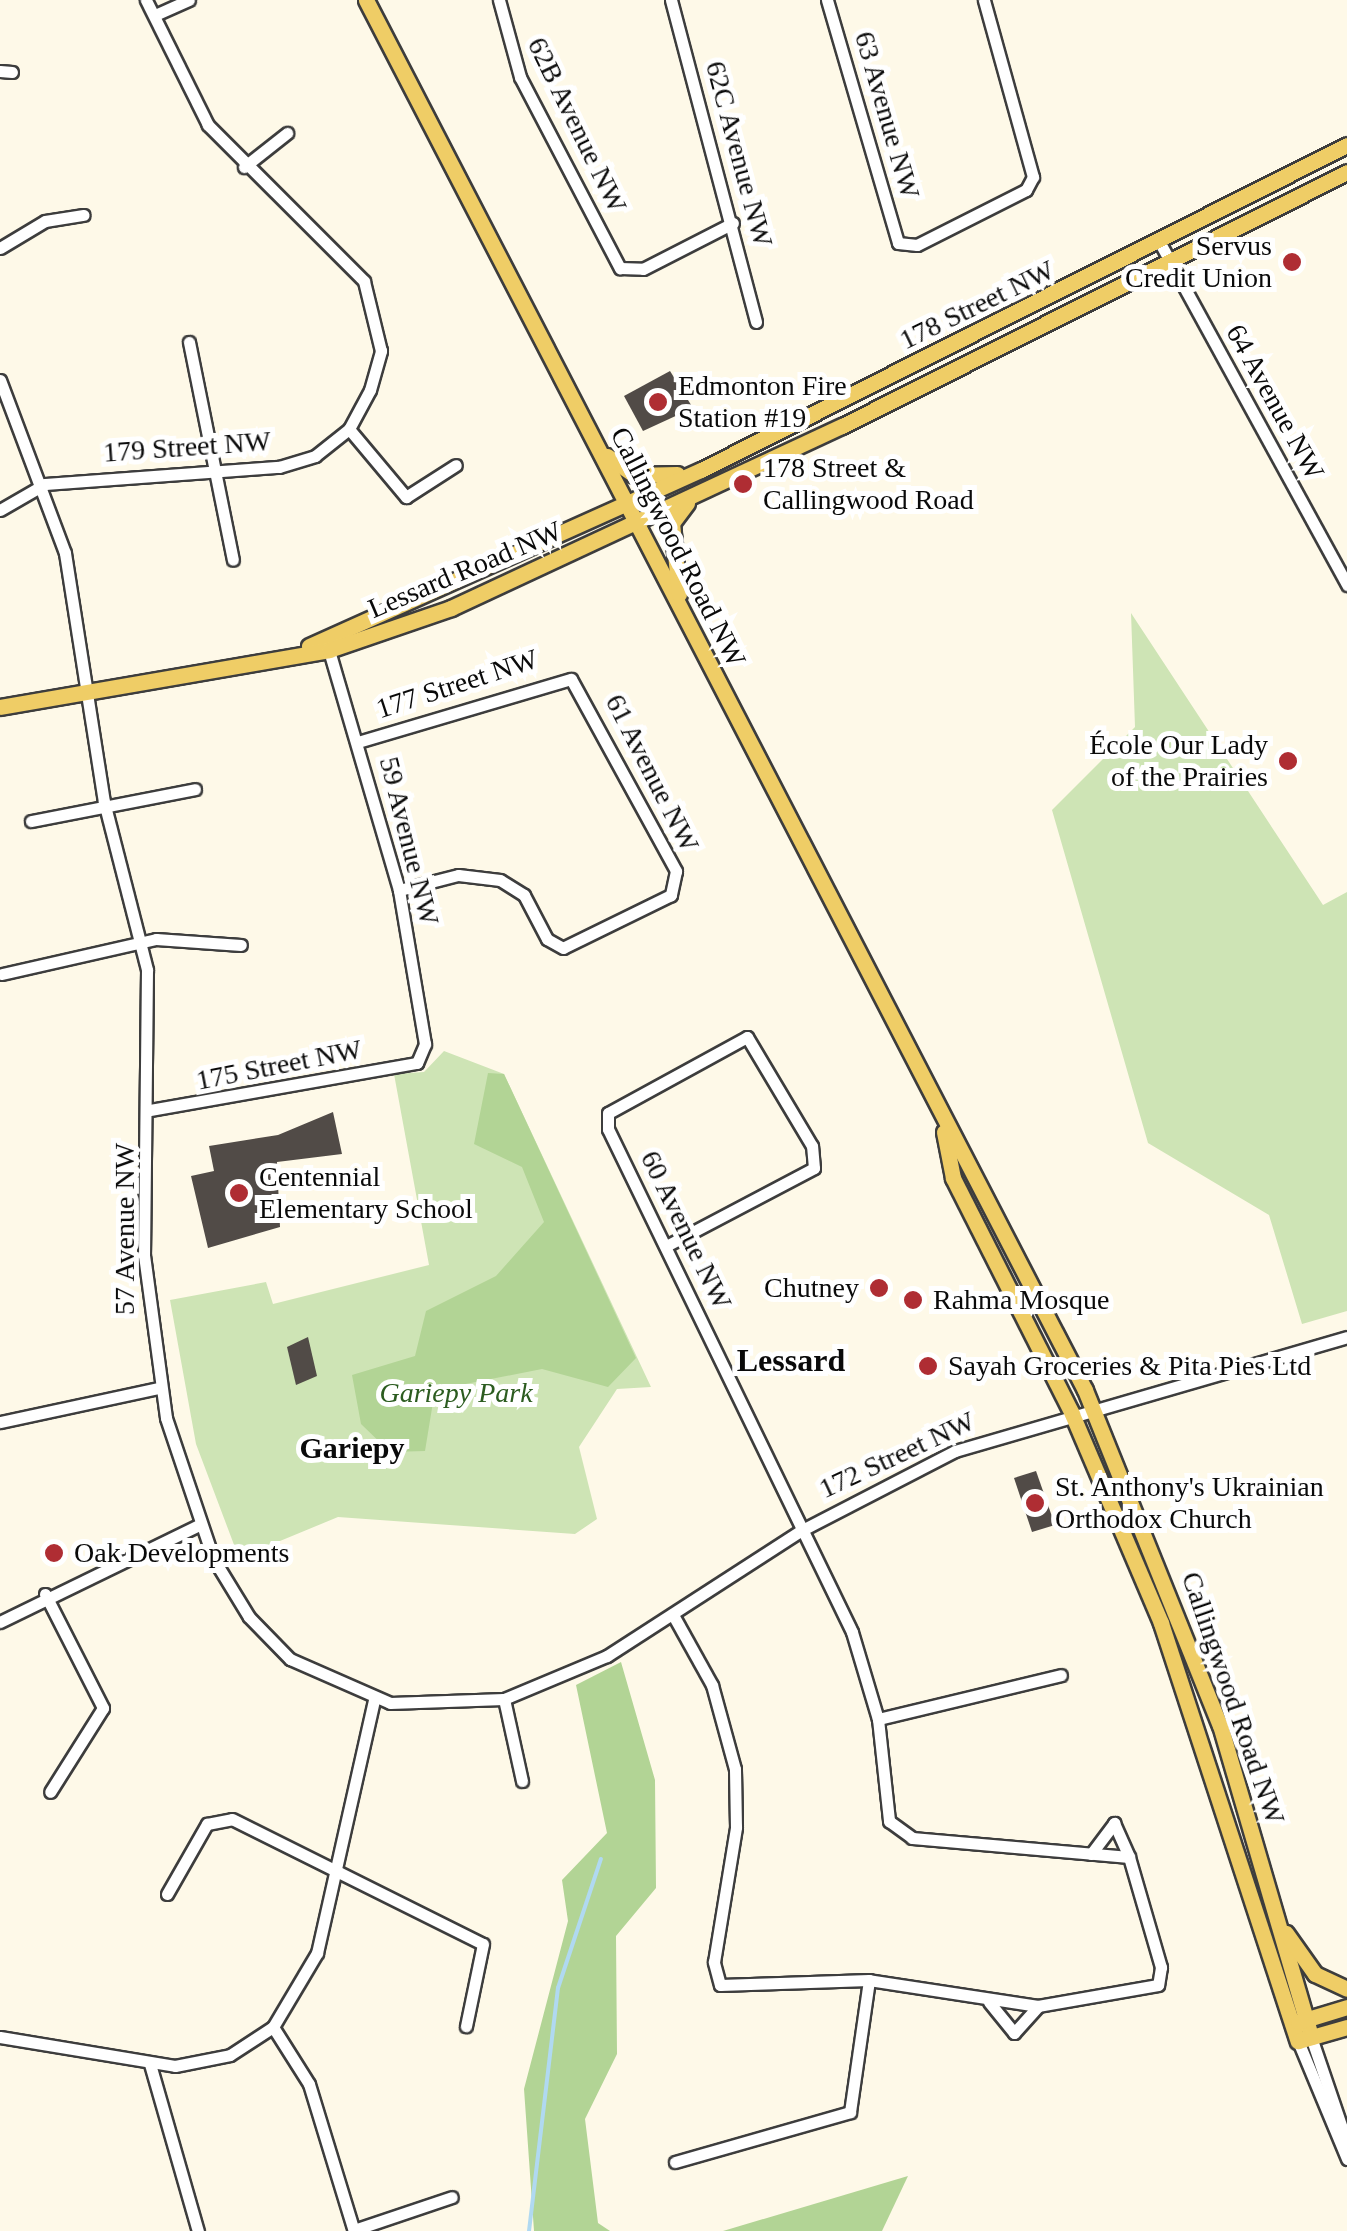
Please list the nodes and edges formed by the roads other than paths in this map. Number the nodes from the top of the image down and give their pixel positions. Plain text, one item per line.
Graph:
1 (146, 0) edge
2 (189, 0) edge
3 (366, 0) edge
4 (499, 0) edge
5 (671, 0) edge
6 (827, 0) edge
7 (984, 0) edge
8 (155, 16) junction
9 (286, 133) dead end
10 (1347, 145) edge
11 (244, 166) junction
12 (1347, 172) edge
13 (84, 215) dead end
14 (734, 223) junction
15 (1160, 243) junction
16 (0, 248) edge
17 (1170, 263) junction
18 (756, 322) dead end
19 (188, 342) dead end
20 (0, 380) edge
21 (349, 429) junction
22 (589, 431) junction
23 (456, 465) dead end
24 (217, 469) junction
25 (701, 470) junction
26 (44, 484) junction
27 (701, 490) junction
28 (626, 504) junction
29 (0, 510) edge
30 (636, 522) junction
31 (234, 560) dead end
32 (1345, 579) edge
33 (680, 608) junction
34 (324, 633) junction
35 (309, 646) junction
36 (330, 650) junction
37 (571, 678) joint
38 (87, 697) junction
39 (0, 706) edge
40 (358, 742) junction
41 (195, 789) dead end
42 (104, 802) junction
43 (31, 820) dead end
44 (399, 890) junction
45 (141, 942) junction
46 (241, 945) dead end
47 (2, 974) edge
48 (417, 1063) joint
49 (150, 1110) junction
50 (942, 1119) junction
51 (668, 1246) junction
52 (1347, 1338) edge
53 (159, 1388) junction
54 (1093, 1407) junction
55 (1072, 1414) junction
56 (0, 1422) edge
57 (200, 1526) junction
58 (800, 1531) junction
59 (45, 1594) junction
60 (673, 1615) junction
61 (249, 1617) joint
62 (0, 1622) edge
63 (1061, 1676) dead end
64 (504, 1699) junction
65 (374, 1700) junction
66 (878, 1719) junction
67 (522, 1781) dead end
68 (50, 1792) dead end
69 (1091, 1854) junction
70 (1129, 1857) junction
71 (335, 1866) junction
72 (168, 1894) dead end
73 (1275, 1904) junction
74 (869, 1980) junction
75 (1347, 1989) edge
76 (988, 2002) junction
77 (1038, 2006) junction
78 (1347, 2007) edge
79 (1299, 2021) junction
80 (272, 2026) junction
81 (466, 2026) dead end
82 (1347, 2027) edge
83 (0, 2037) edge
84 (1304, 2039) junction
85 (150, 2064) junction
86 (1347, 2143) edge
87 (1347, 2159) edge
88 (674, 2162) dead end
89 (452, 2197) dead end
90 (354, 2230) edge
91 (198, 2231) edge

1 - 8 street
2 - 8 street
3 - 22 main road, Callingwood Road NW
4 - 14 street, 62B Avenue NW
5 - 14 street, 62C Avenue NW
6 - 7 street, 63 Avenue NW
8 - 11 street
9 - 11 street
10 - 15 main road, 178 Street NW
11 - 21 street
12 - 17 main road, 178 Street NW
13 - 16 street
14 - 18 street, 62C Avenue NW
15 - 17 street, 64 Avenue NW
15 - 25 main road, 178 Street NW
17 - 27 main road, 178 Street NW
17 - 32 street, 64 Avenue NW
19 - 24 street
20 - 26 street, 57 Avenue NW
21 - 23 street
21 - 24 street, 179 Street NW
22 - 25 main road
22 - 28 main road, Callingwood Road NW
24 - 26 street, 179 Street NW
24 - 31 street
25 - 28 main road, 178 Street NW
26 - 29 street, 179 Street NW
26 - 38 street, 57 Avenue NW
27 - 30 main road, 178 Street NW
27 - 33 main road
28 - 30 main road, Callingwood Road NW
28 - 34 main road, Lessard Road NW
30 - 33 main road, Callingwood Road NW
30 - 36 main road, Lessard Road NW
33 - 50 main road, Callingwood Road NW
34 - 35 main road, Lessard Road NW
34 - 36 street, 59 Avenue NW
35 - 36 main road, Lessard Road NW
35 - 38 main road, Lessard Road NW
36 - 40 street, 59 Avenue NW
37 - 40 street, 177 Street NW
37 - 44 street, 61 Avenue NW
38 - 39 main road, Lessard Road NW
38 - 42 street, 57 Avenue NW
40 - 44 street, 59 Avenue NW
41 - 42 street
42 - 43 street
42 - 45 street, 57 Avenue NW
44 - 48 street, 59 Avenue NW
45 - 46 street
45 - 47 street
45 - 49 street, 57 Avenue NW
48 - 49 street, 175 Street NW
49 - 53 street, 57 Avenue NW
50 - 54 main road, Callingwood Road NW
50 - 55 main road, Callingwood Road NW
51 - 51 street, 60 Avenue NW
51 - 58 street, 60 Avenue NW
52 - 54 street, 172 Street NW
53 - 56 street
53 - 57 street, 57 Avenue NW
54 - 55 street, 172 Street NW
54 - 73 main road, Callingwood Road NW
55 - 58 street, 172 Street NW
55 - 79 main road, Callingwood Road NW
57 - 59 street
57 - 61 street, 57 Avenue NW
58 - 60 street, 172 Street NW
58 - 66 street, 60 Avenue NW
59 - 62 street
59 - 68 street
60 - 64 street, 172 Street NW
60 - 74 street
61 - 65 street, 172 Street NW
63 - 66 street
64 - 65 street, 172 Street NW
64 - 67 street
65 - 71 street
66 - 69 street, 60 Avenue NW
69 - 70 street
69 - 70 street
70 - 77 street
71 - 72 street
71 - 80 street
71 - 81 street
73 - 75 main road
73 - 79 main road, Callingwood Road NW
74 - 76 street
74 - 88 street
76 - 77 street
76 - 77 street
78 - 79 main road
79 - 84 main road, Callingwood Road NW
80 - 85 street
80 - 90 street
82 - 84 main road
83 - 85 street
84 - 86 street
84 - 87 street
85 - 91 street
89 - 90 street

